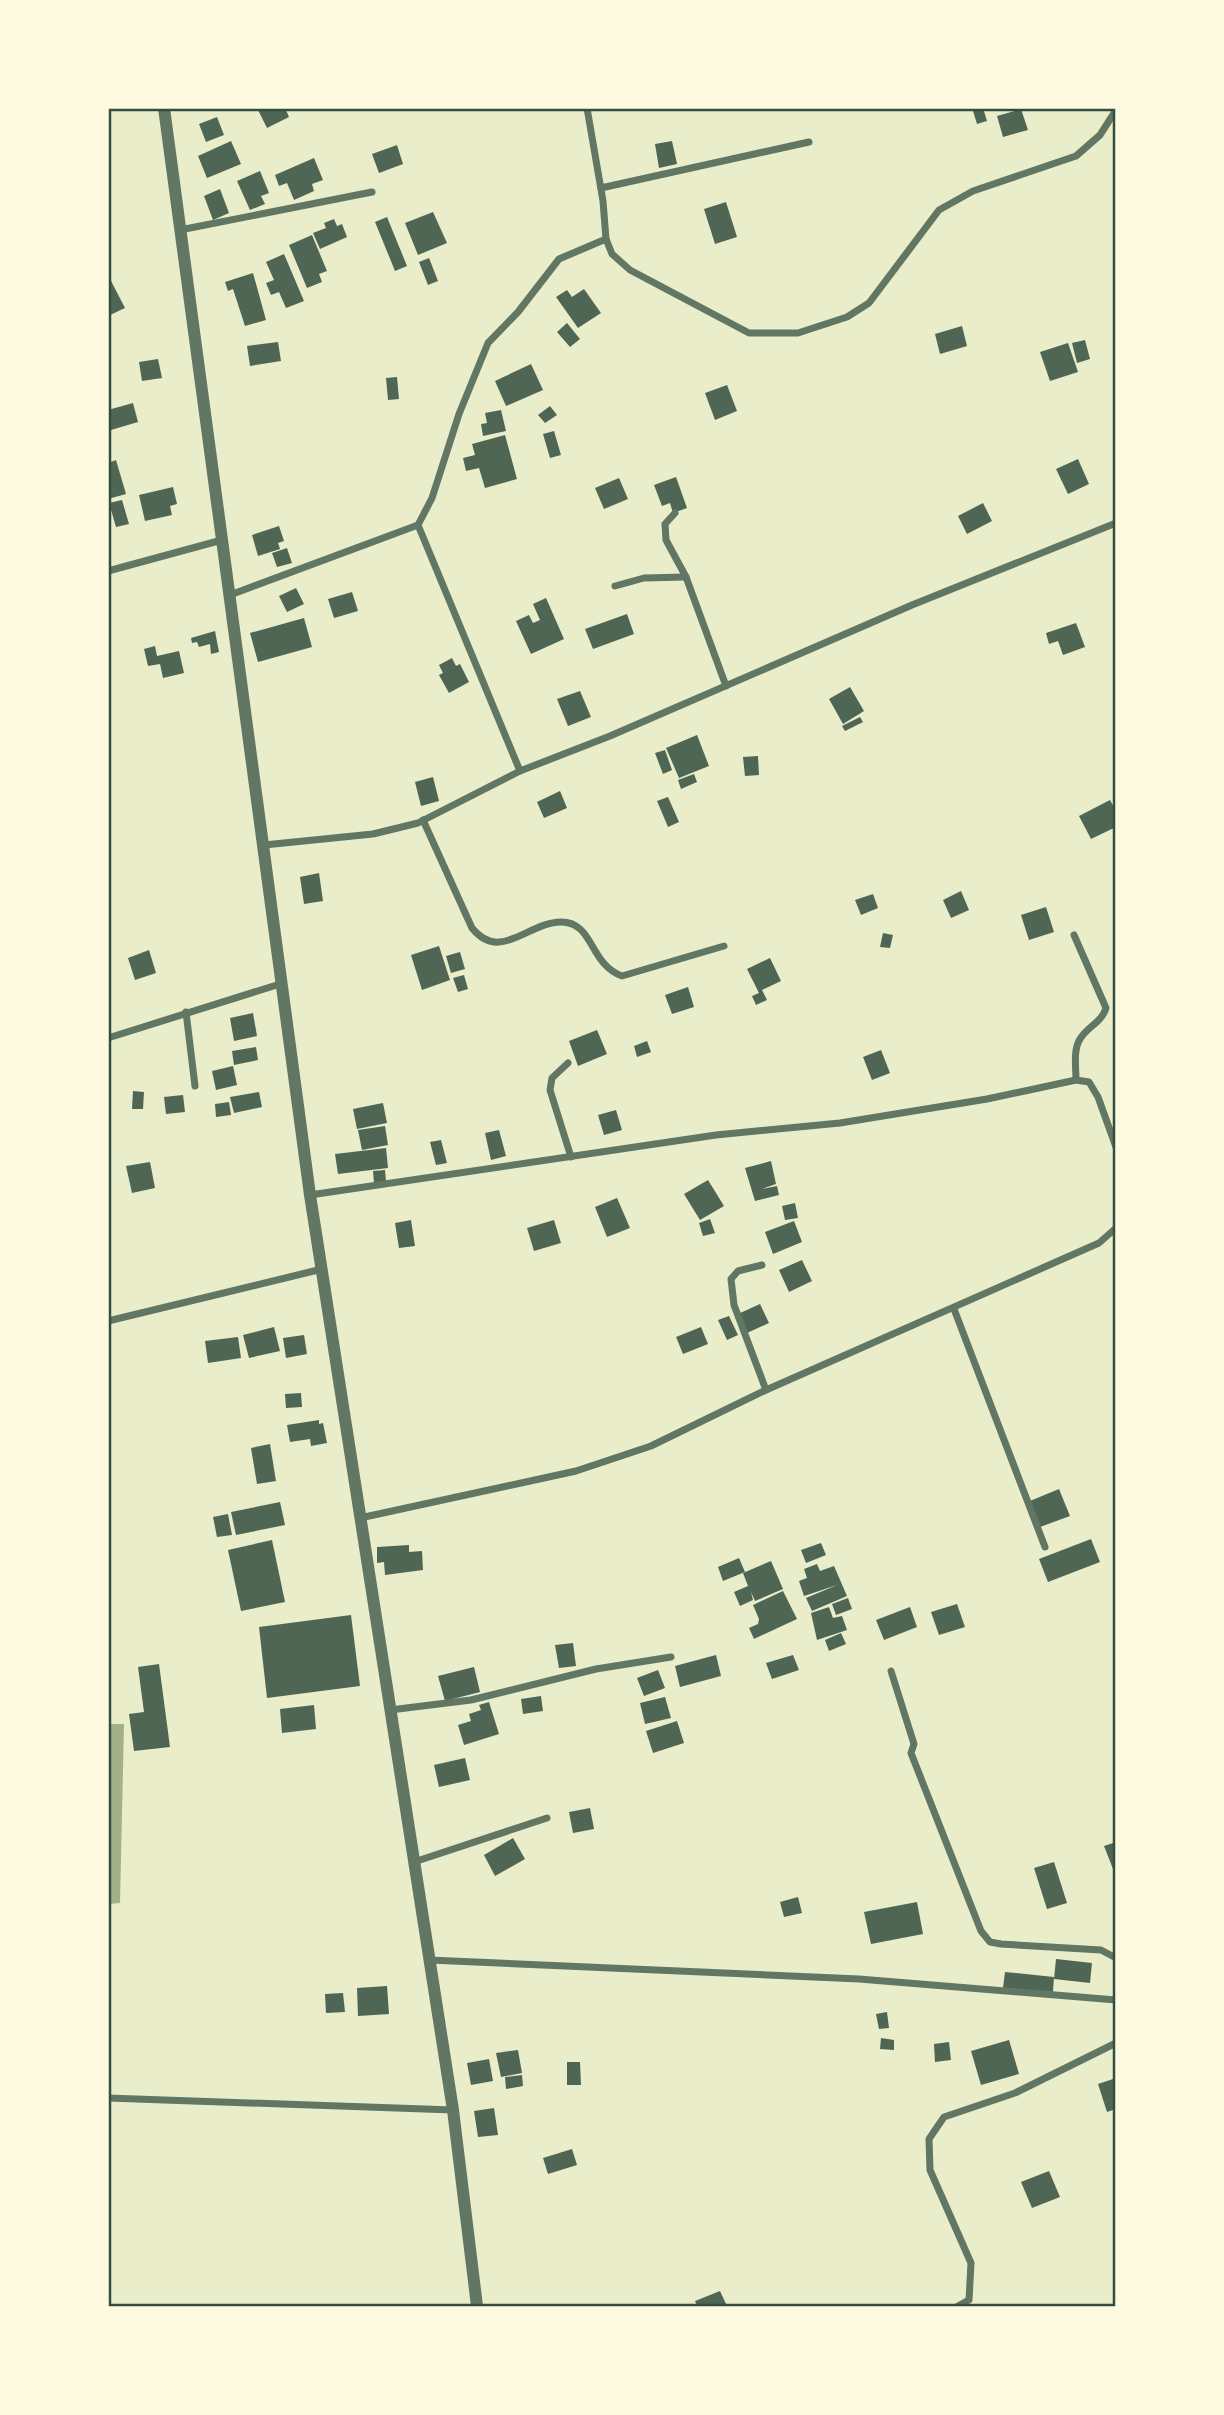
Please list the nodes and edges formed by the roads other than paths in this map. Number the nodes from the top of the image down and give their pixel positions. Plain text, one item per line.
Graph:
1 (164, 108) edge
2 (587, 108) edge
3 (1115, 110) edge
4 (809, 142) dead end
5 (601, 188) junction
6 (372, 192) dead end
7 (180, 230) junction
8 (606, 239) junction
9 (675, 513) dead end
10 (1115, 523) edge
11 (418, 525) junction
12 (222, 540) junction
13 (108, 571) edge
14 (686, 577) junction
15 (615, 586) dead end
16 (230, 595) junction
17 (726, 686) junction
18 (520, 771) junction
19 (423, 820) junction
20 (264, 845) junction
21 (1074, 935) dead end
22 (724, 946) dead end
23 (280, 984) junction
24 (186, 1012) junction
25 (108, 1038) edge
26 (568, 1063) dead end
27 (1076, 1080) junction
28 (195, 1086) dead end
29 (1115, 1147) edge
30 (572, 1157) junction
31 (310, 1195) junction
32 (1115, 1228) edge
33 (762, 1265) dead end
34 (323, 1269) junction
35 (954, 1309) junction
36 (108, 1321) edge
37 (766, 1390) junction
38 (360, 1518) junction
39 (1045, 1547) dead end
40 (671, 1657) dead end
41 (891, 1671) dead end
42 (390, 1710) junction
43 (547, 1818) dead end
44 (414, 1863) junction
45 (1115, 1958) edge
46 (429, 1960) junction
47 (1115, 2000) edge
48 (1115, 2043) edge
49 (108, 2098) edge
50 (453, 2110) junction
51 (970, 2303) edge
52 (477, 2306) edge
53 (958, 2306) edge

1 - 7 street
2 - 5 street
3 - 8 street
4 - 5 street
5 - 8 street
6 - 7 street
7 - 12 street
8 - 11 street
9 - 14 street
10 - 17 street
11 - 16 street
11 - 18 street
12 - 13 street
12 - 16 street
14 - 15 street
14 - 17 street
16 - 20 street
17 - 18 street
18 - 19 street
19 - 20 street
19 - 22 street
20 - 23 street
21 - 27 street
23 - 24 street
23 - 31 street
24 - 25 street
24 - 28 street
26 - 30 street
27 - 29 street
27 - 30 street
30 - 31 street
31 - 34 street
32 - 35 street
33 - 37 street
34 - 36 street
34 - 38 street
35 - 37 street
35 - 39 street
37 - 38 street
38 - 42 street
40 - 42 street
41 - 45 street
42 - 44 street
43 - 44 street
44 - 46 street
46 - 47 street
46 - 50 street
48 - 51 street
49 - 50 street
50 - 52 street
51 - 53 street

